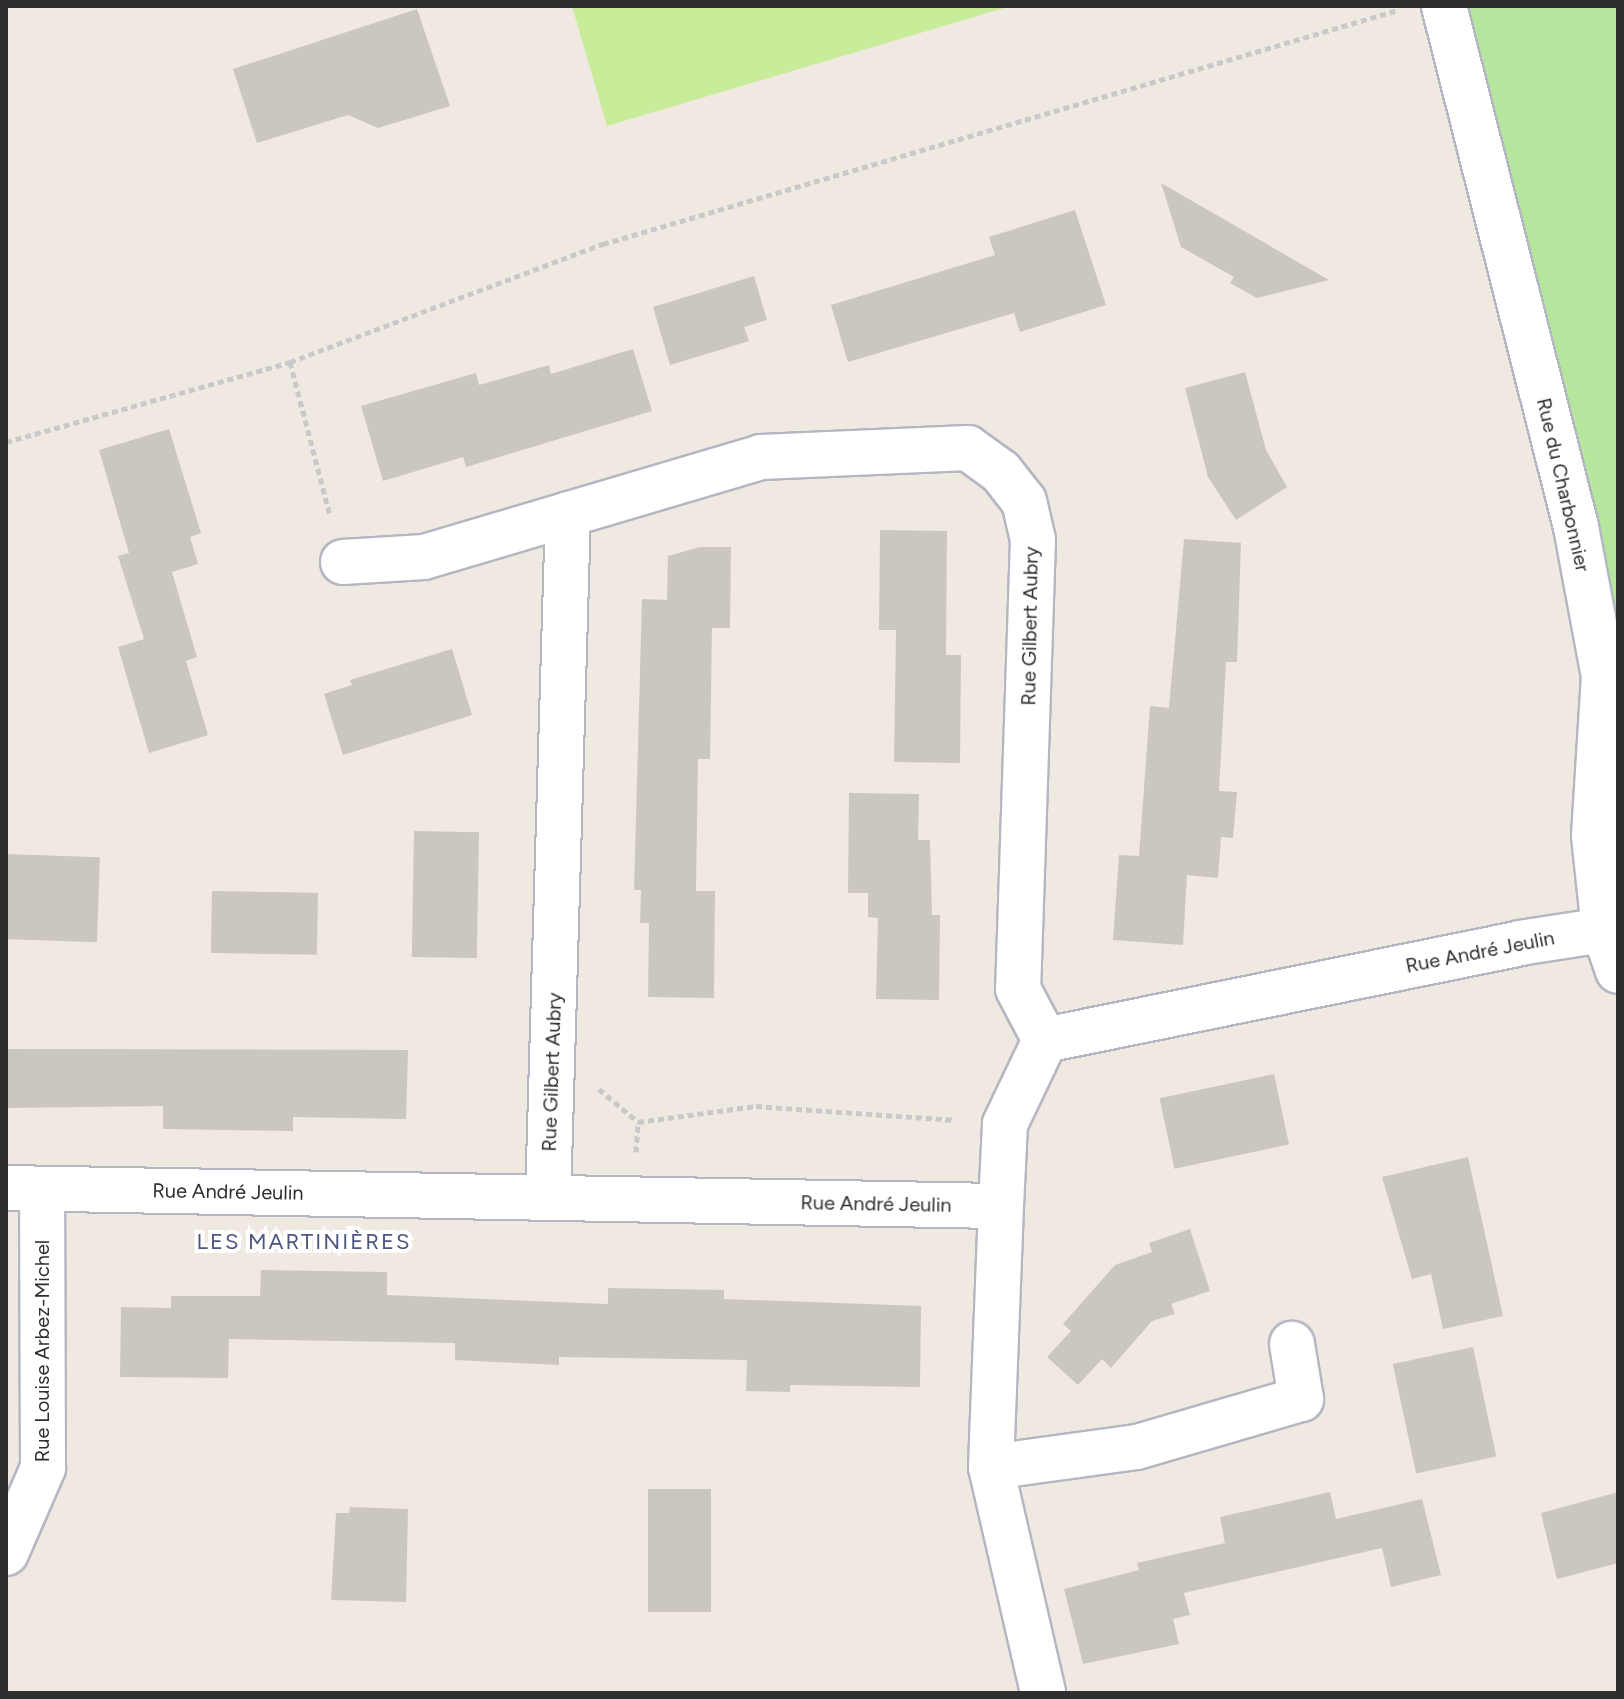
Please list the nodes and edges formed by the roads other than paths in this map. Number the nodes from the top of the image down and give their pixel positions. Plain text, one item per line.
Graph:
1 (1444, 6) edge
2 (568, 514) junction
3 (343, 562) road end
4 (1604, 930) junction
5 (1618, 971) edge
6 (1045, 1040) junction
7 (24, 1188) edge
8 (548, 1198) junction
9 (1001, 1206) junction
10 (1292, 1344) dead end
11 (991, 1467) junction
12 (6, 1553) edge
13 (1043, 1693) edge

1 - 4 street, Rue du Charbonnier
2 - 3 street, Rue Gilbert Aubry
2 - 6 street, Rue Gilbert Aubry
2 - 8 street, Rue Gilbert Aubry
4 - 5 street, Rue du Charbonnier
4 - 6 street, Rue André Jeulin
6 - 9 street
7 - 8 street, Rue André Jeulin
7 - 12 street, Rue Louise Arbez-Michel
8 - 9 street, Rue André Jeulin
9 - 11 street
10 - 11 street
11 - 13 street

